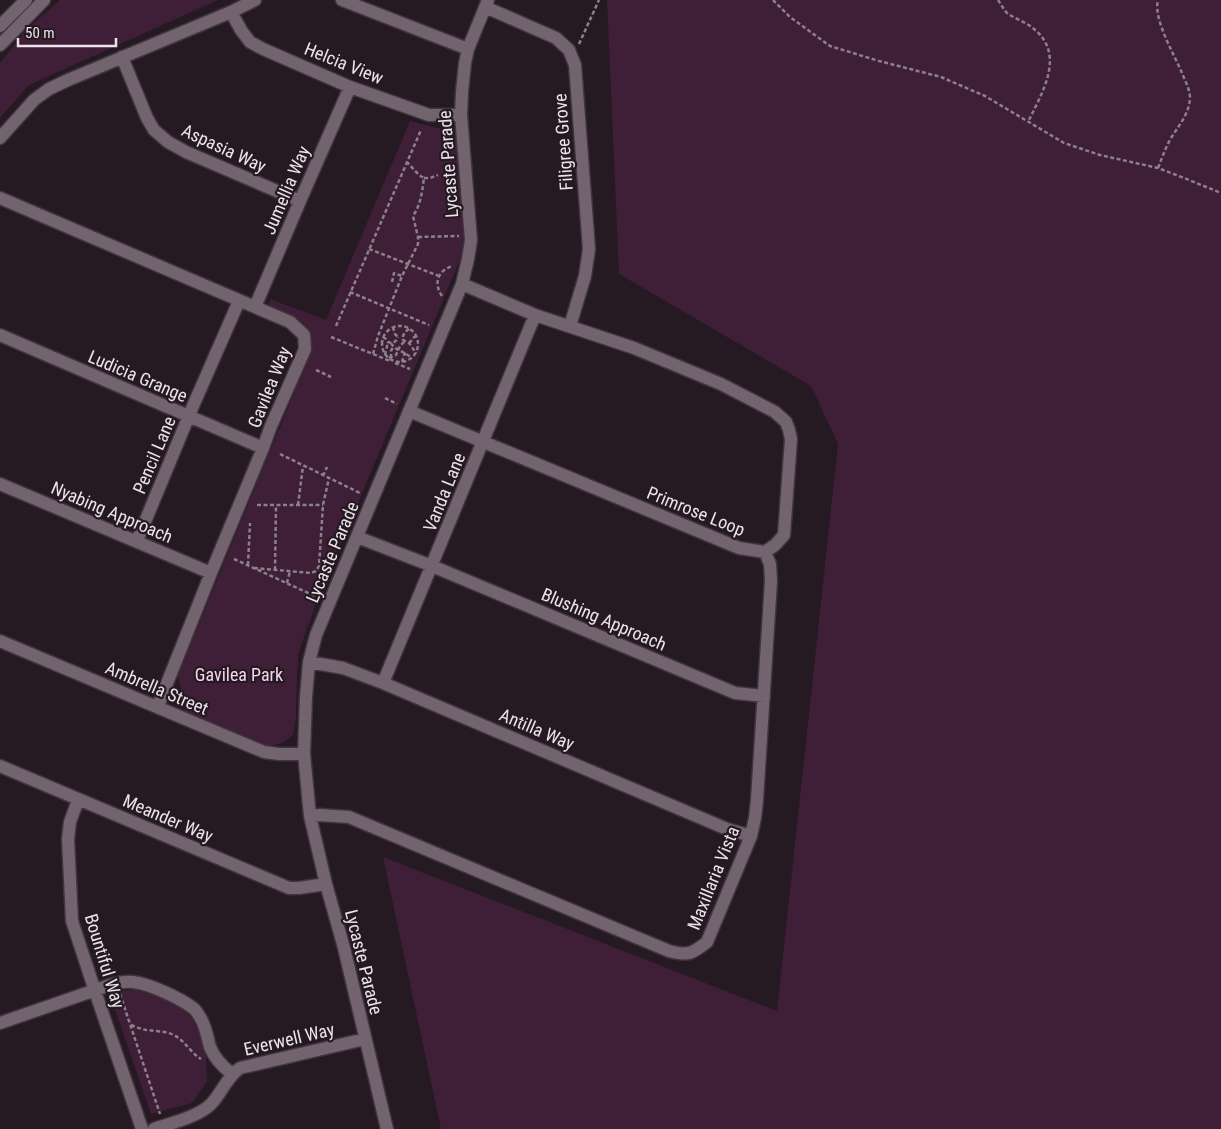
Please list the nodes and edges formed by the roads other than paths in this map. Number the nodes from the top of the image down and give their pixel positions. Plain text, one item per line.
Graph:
1 (26, 0) edge
2 (44, 0) edge
3 (254, 0) edge
4 (342, 0) edge
5 (486, 3) edge
6 (231, 12) junction
7 (0, 26) edge
8 (0, 45) edge
9 (468, 49) junction
10 (122, 57) junction
11 (350, 87) junction
12 (461, 114) junction
13 (0, 138) edge
14 (0, 198) edge
15 (300, 201) junction
16 (462, 284) junction
17 (239, 301) junction
18 (255, 307) junction
19 (536, 315) junction
20 (570, 326) junction
21 (0, 335) edge
22 (409, 411) junction
23 (189, 417) junction
24 (483, 442) junction
25 (263, 448) junction
26 (0, 484) edge
27 (357, 537) junction
28 (137, 541) junction
29 (765, 552) junction
30 (432, 566) junction
31 (210, 573) junction
32 (0, 641) edge
33 (308, 662) junction
34 (383, 683) junction
35 (764, 696) junction
36 (158, 706) junction
37 (304, 754) junction
38 (0, 766) edge
39 (78, 800) junction
40 (310, 816) junction
41 (751, 836) junction
42 (326, 884) junction
43 (94, 991) junction
44 (0, 1023) edge
45 (365, 1039) junction
46 (232, 1074) junction
47 (142, 1129) edge
48 (154, 1129) edge
49 (387, 1129) edge

1 - 7 street
2 - 8 street
3 - 6 street
4 - 9 street
5 - 9 street, Lycaste Parade
5 - 20 street, Filigree Grove
6 - 10 street
6 - 11 street, Helcia View
9 - 12 street, Lycaste Parade
10 - 13 street
10 - 15 street, Aspasia Way
11 - 12 street, Helcia View
11 - 15 street, Jumellia Way
12 - 16 street, Lycaste Parade
14 - 17 street, Gavilea Way
15 - 18 street, Jumellia Way
16 - 19 street
16 - 22 street, Lycaste Parade
17 - 18 street, Gavilea Way
17 - 23 street, Pencil Lane
18 - 25 street, Gavilea Way
19 - 20 street
19 - 24 street, Vanda Lane
20 - 29 street
21 - 23 street, Ludicia Grange
22 - 24 street, Primrose Loop
22 - 27 street, Lycaste Parade
23 - 25 street, Ludicia Grange
23 - 28 street, Pencil Lane
24 - 29 street, Primrose Loop
24 - 30 street, Vanda Lane
25 - 31 street, Gavilea Way
26 - 28 street, Nyabing Approach
27 - 30 street, Blushing Approach
27 - 33 street, Lycaste Parade
28 - 31 street, Nyabing Approach
29 - 35 street, Maxillaria Vista
30 - 34 street, Vanda Lane
30 - 35 street, Blushing Approach
31 - 36 street, Gavilea Way
32 - 36 street, Ambrella Street
33 - 34 street, Antilla Way
33 - 37 street, Lycaste Parade
34 - 41 street, Antilla Way
35 - 41 street, Maxillaria Vista
36 - 37 street, Ambrella Street
37 - 40 street, Lycaste Parade
38 - 39 street, Meander Way
39 - 42 street, Meander Way
39 - 43 street, Bountiful Way
40 - 41 street, Maxillaria Vista
40 - 42 street, Lycaste Parade
42 - 45 street, Lycaste Parade
43 - 44 street
43 - 46 street
43 - 47 street, Bountiful Way
45 - 46 street, Everwell Way
45 - 49 street, Lycaste Parade
46 - 48 street, Everwell Way

